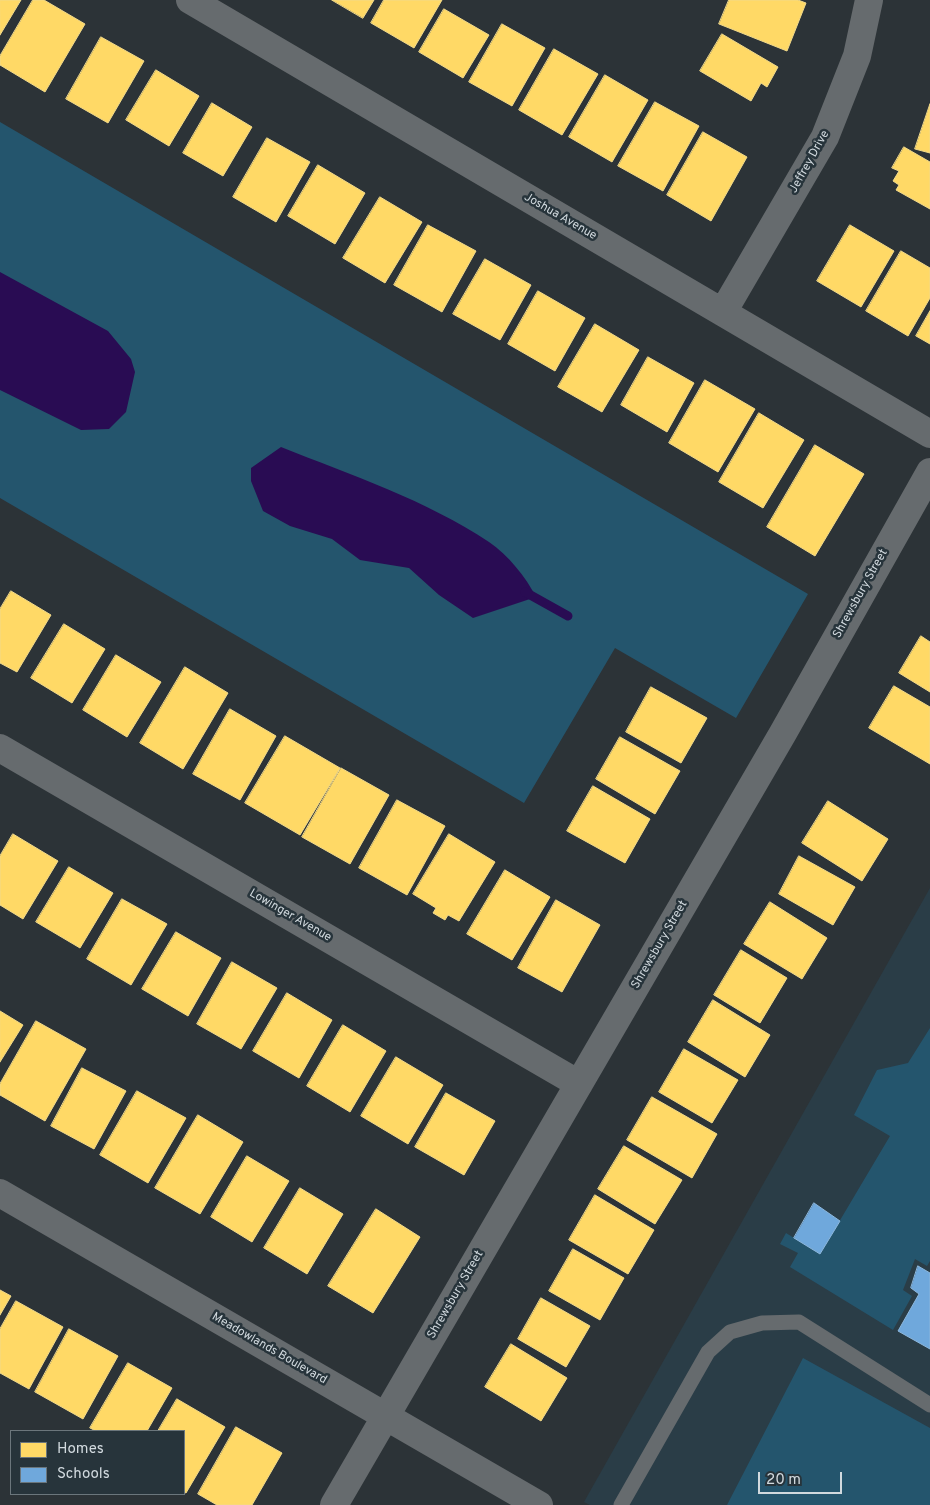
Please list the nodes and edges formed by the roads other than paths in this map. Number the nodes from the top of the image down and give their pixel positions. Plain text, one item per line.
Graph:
1 (190, 0) edge
2 (869, 0) edge
3 (723, 312) junction
4 (930, 434) edge
5 (930, 472) edge
6 (0, 748) edge
7 (579, 1084) junction
8 (0, 1193) edge
9 (930, 1405) edge
10 (386, 1417) junction
11 (334, 1505) edge
12 (539, 1505) edge
13 (621, 1505) edge

1 - 3 street, Joshua Avenue
2 - 3 street, Jeffrey Drive
3 - 4 street, Joshua Avenue
5 - 7 street, Shrewsbury Street
6 - 7 street, Lowinger Avenue
7 - 10 street, Shrewsbury Street
8 - 10 street, Meadowlands Boulevard
9 - 13 lane
10 - 11 street, Shrewsbury Street
10 - 12 street, Meadowlands Boulevard

